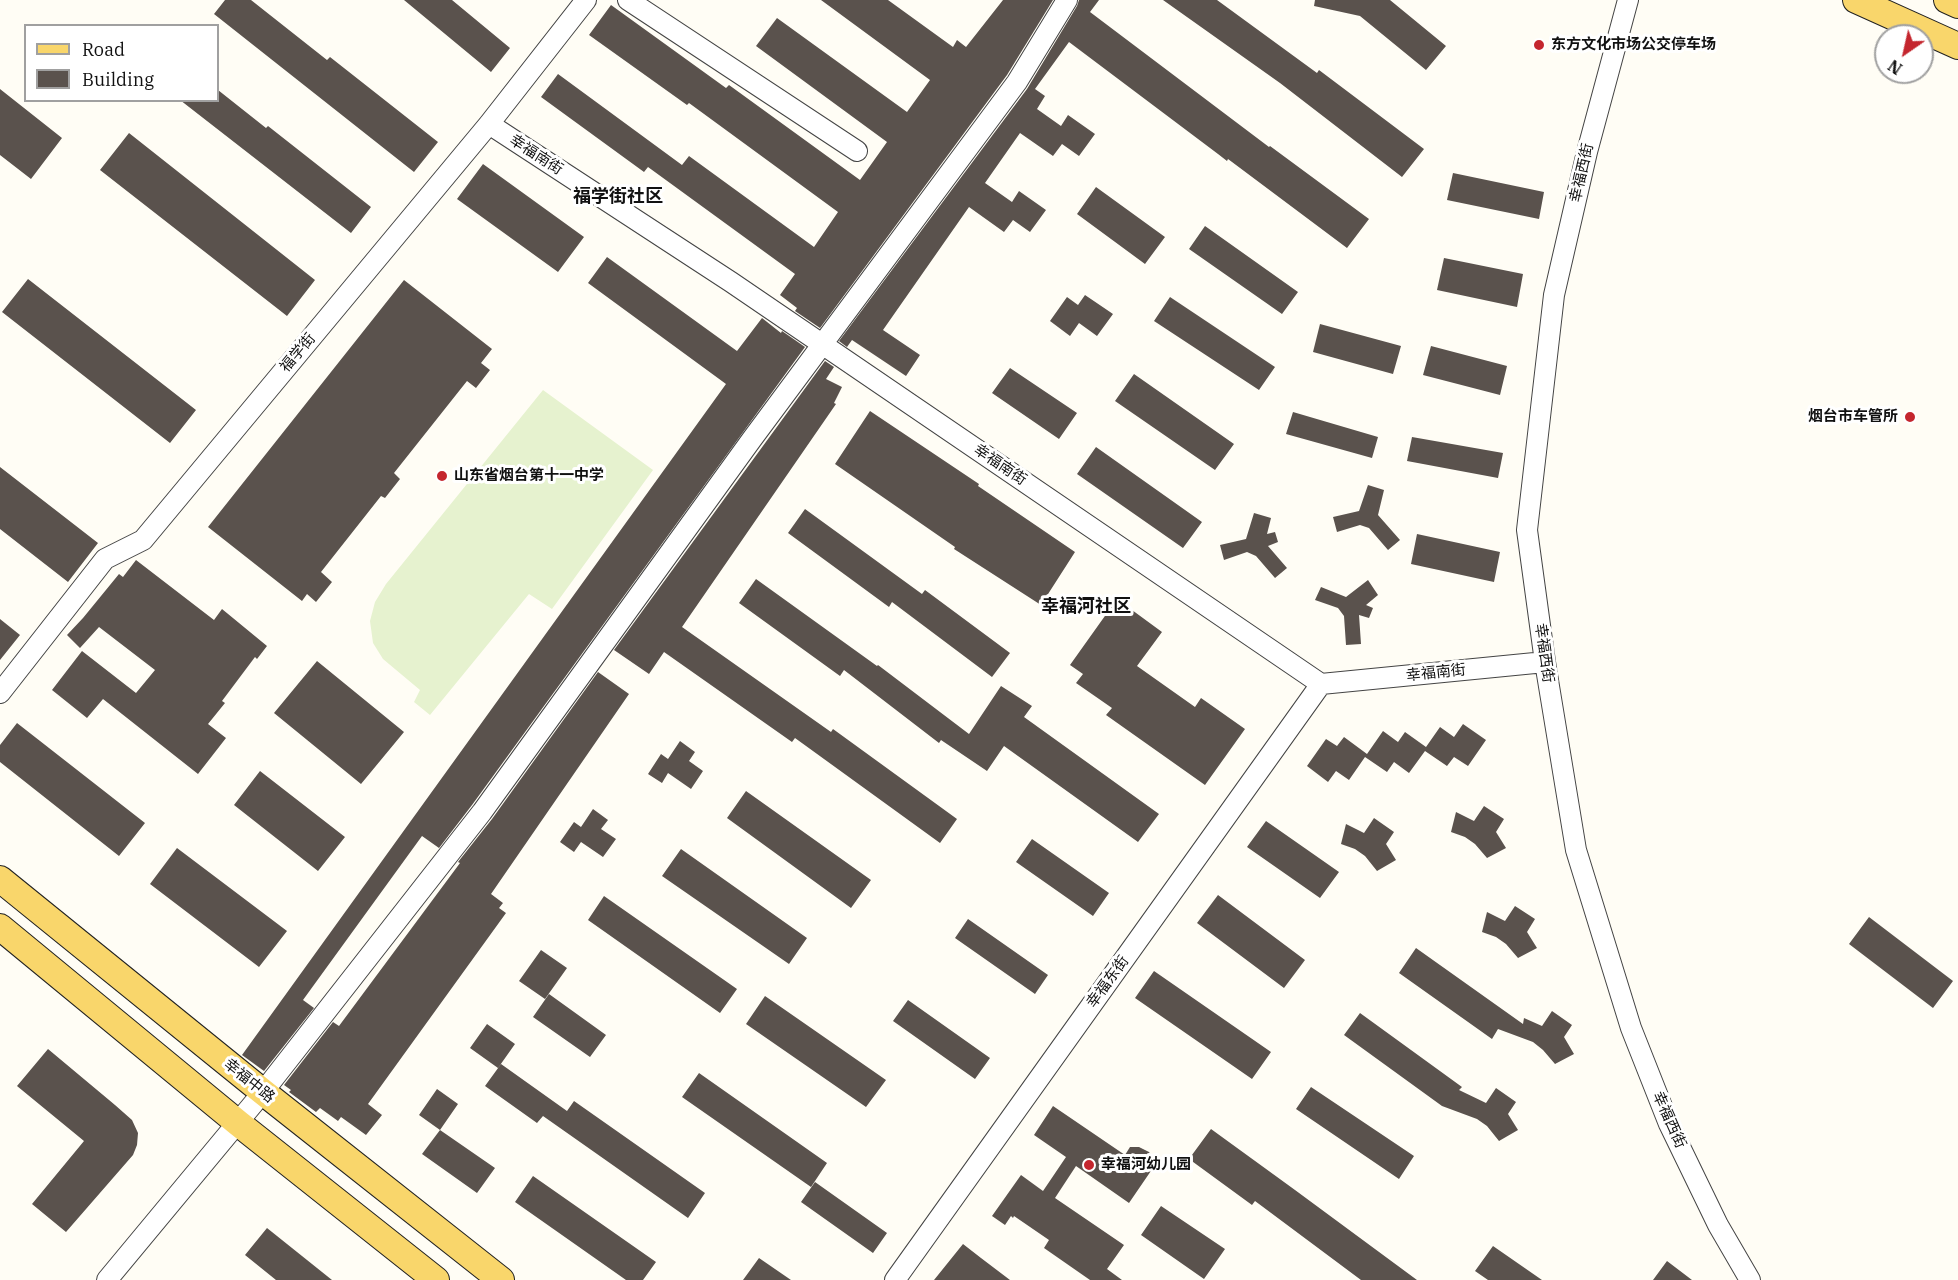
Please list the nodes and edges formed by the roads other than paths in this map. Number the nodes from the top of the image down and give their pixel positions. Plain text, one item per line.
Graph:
1 (586, 0) edge
2 (628, 0) edge
3 (1067, 0) edge
4 (1628, 0) edge
5 (1856, 0) edge
6 (1947, 0) edge
7 (1958, 5) edge
8 (1958, 46) edge
9 (489, 124) junction
10 (857, 151) dead end
11 (1545, 662) junction
12 (1321, 684) junction
13 (0, 693) edge
14 (0, 879) edge
15 (0, 927) edge
16 (263, 1092) junction
17 (238, 1123) junction
18 (106, 1280) edge
19 (436, 1280) edge
20 (501, 1280) edge
21 (895, 1280) edge
22 (1750, 1280) edge

1 - 9 street, 福学街
2 - 10 street
3 - 16 street
4 - 11 street, 幸福西街
5 - 8 main road
6 - 7 main road
9 - 12 street, 幸福南街
9 - 13 street, 福学街
11 - 12 street, 幸福南街
11 - 22 street, 幸福西街
12 - 21 street, 幸福东街
14 - 16 main road, 幸福中路
15 - 17 main road
16 - 17 street
16 - 20 main road, 幸福中路
17 - 18 street
17 - 19 main road

